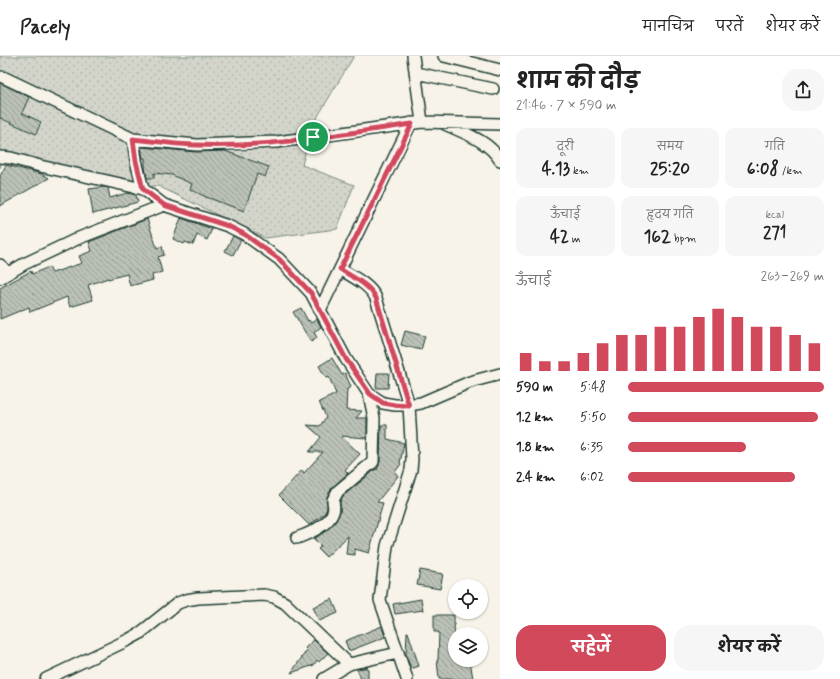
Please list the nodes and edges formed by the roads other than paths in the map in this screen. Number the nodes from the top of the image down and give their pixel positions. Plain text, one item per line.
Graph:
1 (413, 56) edge
2 (444, 56) edge
3 (500, 70) edge
4 (416, 73) junction
5 (2, 77) dead end
6 (493, 89) dead end
7 (441, 122) junction
8 (417, 123) junction
9 (500, 124) edge
10 (133, 139) junction
11 (0, 157) edge
12 (500, 160) edge
13 (143, 189) junction
14 (164, 205) junction
15 (340, 269) junction
16 (2, 272) edge
17 (320, 310) junction
18 (500, 374) edge
19 (370, 394) junction
20 (409, 406) junction
21 (297, 538) dead end
22 (398, 653) junction
23 (349, 664) junction
24 (46, 679) edge
25 (324, 679) edge
26 (407, 679) edge

1 - 4 street
2 - 3 street
4 - 6 street
4 - 8 street
5 - 10 street
7 - 8 street
7 - 9 street
7 - 12 street
8 - 10 street
8 - 15 street
10 - 13 street
11 - 13 street
13 - 14 street
14 - 16 street
14 - 17 street
15 - 17 street
15 - 20 street
17 - 19 street
18 - 20 street
19 - 20 street
19 - 21 street
20 - 22 street
22 - 23 street
22 - 26 street
23 - 24 street
23 - 25 street

